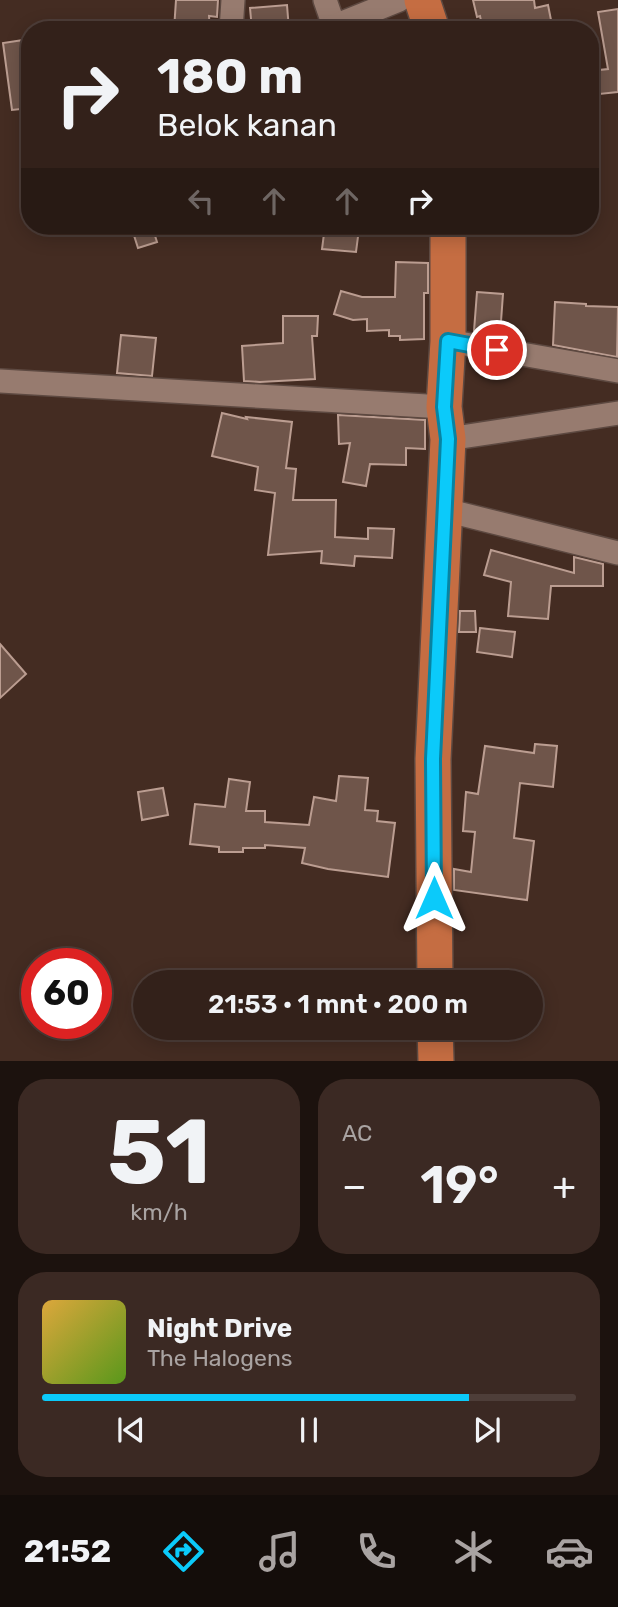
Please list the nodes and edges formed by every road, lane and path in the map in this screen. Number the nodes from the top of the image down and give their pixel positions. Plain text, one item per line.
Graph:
1 (233, 0) edge
2 (325, 0) edge
3 (398, 0) edge
4 (422, 0) edge
5 (231, 21) edge
6 (329, 21) edge
7 (347, 21) edge
8 (429, 21) edge
9 (448, 235) edge
10 (448, 341) junction
11 (618, 371) edge
12 (0, 381) edge
13 (618, 413) edge
14 (446, 423) junction
15 (445, 510) junction
16 (618, 553) edge
17 (435, 970) edge
18 (435, 1040) edge
19 (436, 1061) edge

1 - 5 street
2 - 6 street
3 - 7 street
4 - 8 main road
9 - 10 main road
10 - 11 street
10 - 14 main road
12 - 14 street
13 - 14 street
14 - 15 main road
15 - 16 street
15 - 17 main road
18 - 19 main road

